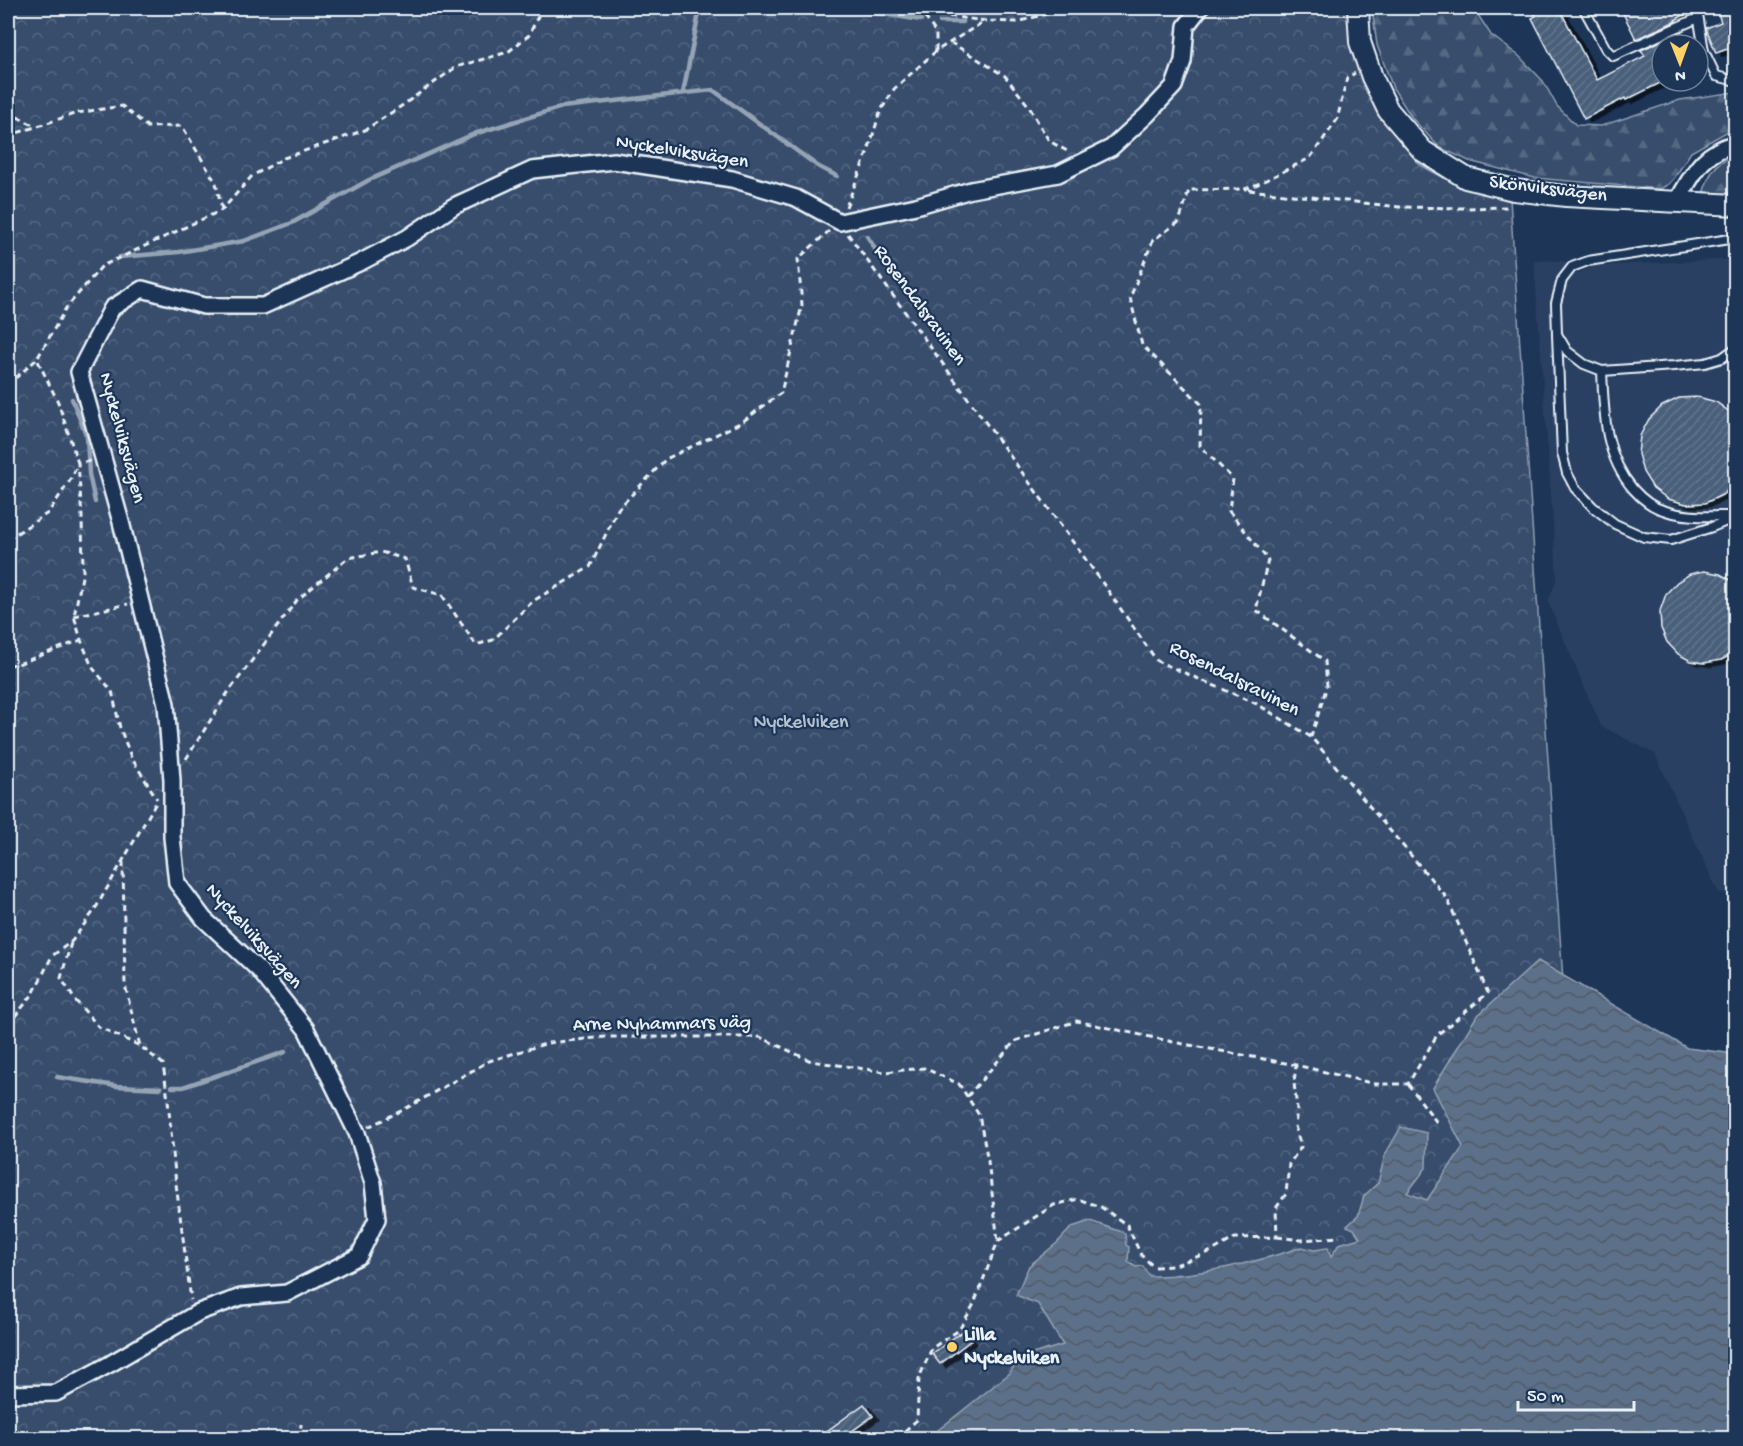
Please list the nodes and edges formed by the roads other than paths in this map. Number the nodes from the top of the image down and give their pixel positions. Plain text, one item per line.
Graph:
1 (1200, 8) edge
2 (1358, 8) edge
3 (1587, 8) edge
4 (1697, 8) edge
5 (1698, 18) junction
6 (1736, 81) edge
7 (1736, 143) edge
8 (1676, 203) junction
9 (1736, 205) edge
10 (1736, 238) edge
11 (1557, 334) junction
12 (1736, 348) edge
13 (1602, 370) junction
14 (1736, 517) edge
15 (8, 1394) edge

1 - 15 street, Nyckelviksvägen
2 - 8 street, Skönviksvägen
3 - 5 lane
4 - 5 lane
5 - 6 lane
7 - 8 street
8 - 9 street, Skönviksvägen
10 - 11 lane
11 - 13 lane
11 - 14 lane
12 - 13 lane
13 - 14 lane

